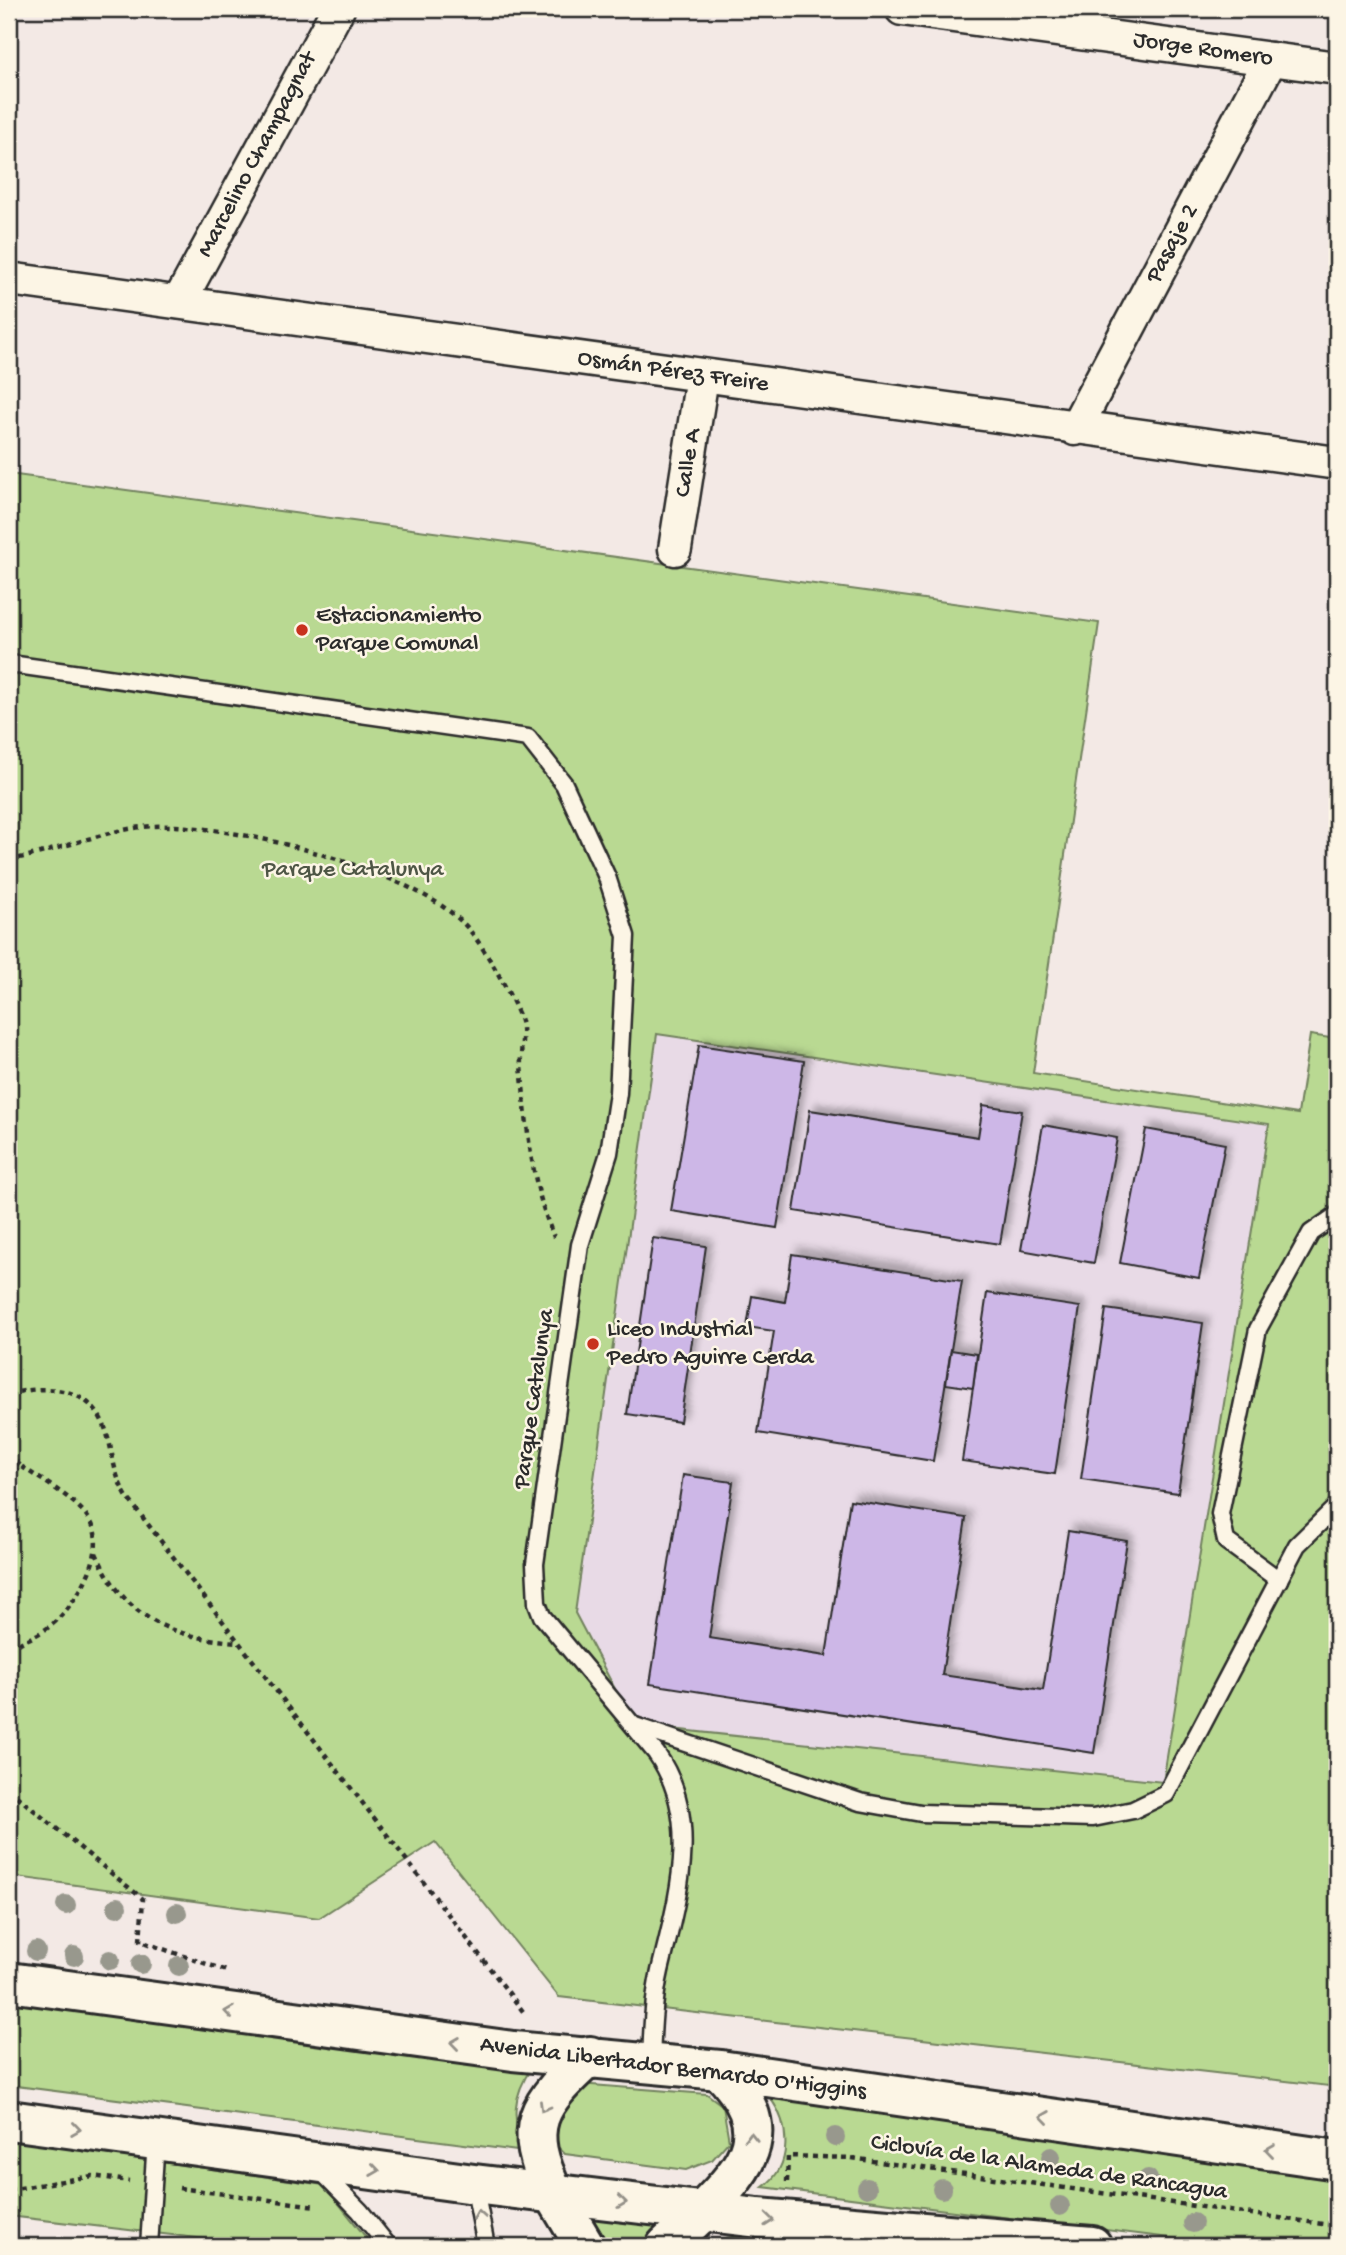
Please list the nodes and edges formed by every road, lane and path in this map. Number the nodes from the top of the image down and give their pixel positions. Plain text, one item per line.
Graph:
1 (338, 9) edge
2 (902, 9) edge
3 (1271, 59) junction
4 (1337, 68) edge
5 (9, 279) edge
6 (179, 302) junction
7 (702, 377) junction
8 (1075, 429) junction
9 (1337, 463) edge
10 (675, 549) dead end
11 (10, 664) edge
12 (9, 860) edge
13 (1337, 1215) edge
14 (580, 1245) junction
15 (9, 1394) edge
16 (9, 1455) edge
17 (20, 1466) junction
18 (9, 1477) edge
19 (1337, 1506) edge
20 (96, 1553) junction
21 (1279, 1580) junction
22 (237, 1642) junction
23 (9, 1648) edge
24 (634, 1725) junction
25 (9, 1790) edge
26 (230, 1972) dead end
27 (9, 1982) edge
28 (572, 2054) junction
29 (651, 2063) junction
30 (720, 2070) junction
31 (9, 2120) edge
32 (156, 2140) junction
33 (1337, 2160) edge
34 (311, 2161) junction
35 (474, 2184) junction
36 (787, 2189) dead end
37 (554, 2194) junction
38 (702, 2211) junction
39 (1337, 2226) edge
40 (953, 2239) edge
41 (149, 2246) edge
42 (388, 2246) edge
43 (486, 2246) edge
44 (586, 2246) edge
45 (666, 2246) edge
46 (1092, 2246) edge

1 - 6 street, Marcelino Champagnat
2 - 3 street, Jorge Romero
3 - 4 street, Jorge Romero
3 - 8 street, Pasaje 2
5 - 6 street, Osmán Pérez Freire
6 - 7 street, Osmán Pérez Freire
7 - 8 street, Osmán Pérez Freire
7 - 10 street, Calle A
8 - 9 street, Osmán Pérez Freire
11 - 14 lane, Parque Catalunya
12 - 14 path
13 - 21 lane
14 - 24 lane, Parque Catalunya
15 - 22 path
16 - 17 path
17 - 18 path
17 - 20 path
19 - 21 lane
20 - 22 path
20 - 23 path
21 - 24 lane
22 - 28 path
24 - 29 lane, Parque Catalunya
25 - 26 path
28 -> 27 main road, Avenida Libertador Bernardo O'Higgins
28 - 29 main road, Avenida Libertador Bernardo O'Higgins
28 -> 37 main road
29 - 30 main road, Avenida Libertador Bernardo O'Higgins
33 -> 30 main road, Avenida Libertador Bernardo O'Higgins
38 -> 30 main road
31 -> 32 main road
32 - 34 main road
32 - 41 lane
34 -> 35 main road
34 - 42 lane
35 - 37 main road
43 -> 35 lane
36 - 39 path, Ciclovía de la Alameda de Rancagua
37 -> 38 main road
37 - 44 main road
38 -> 40 main road
38 - 45 main road
40 - 46 main road

